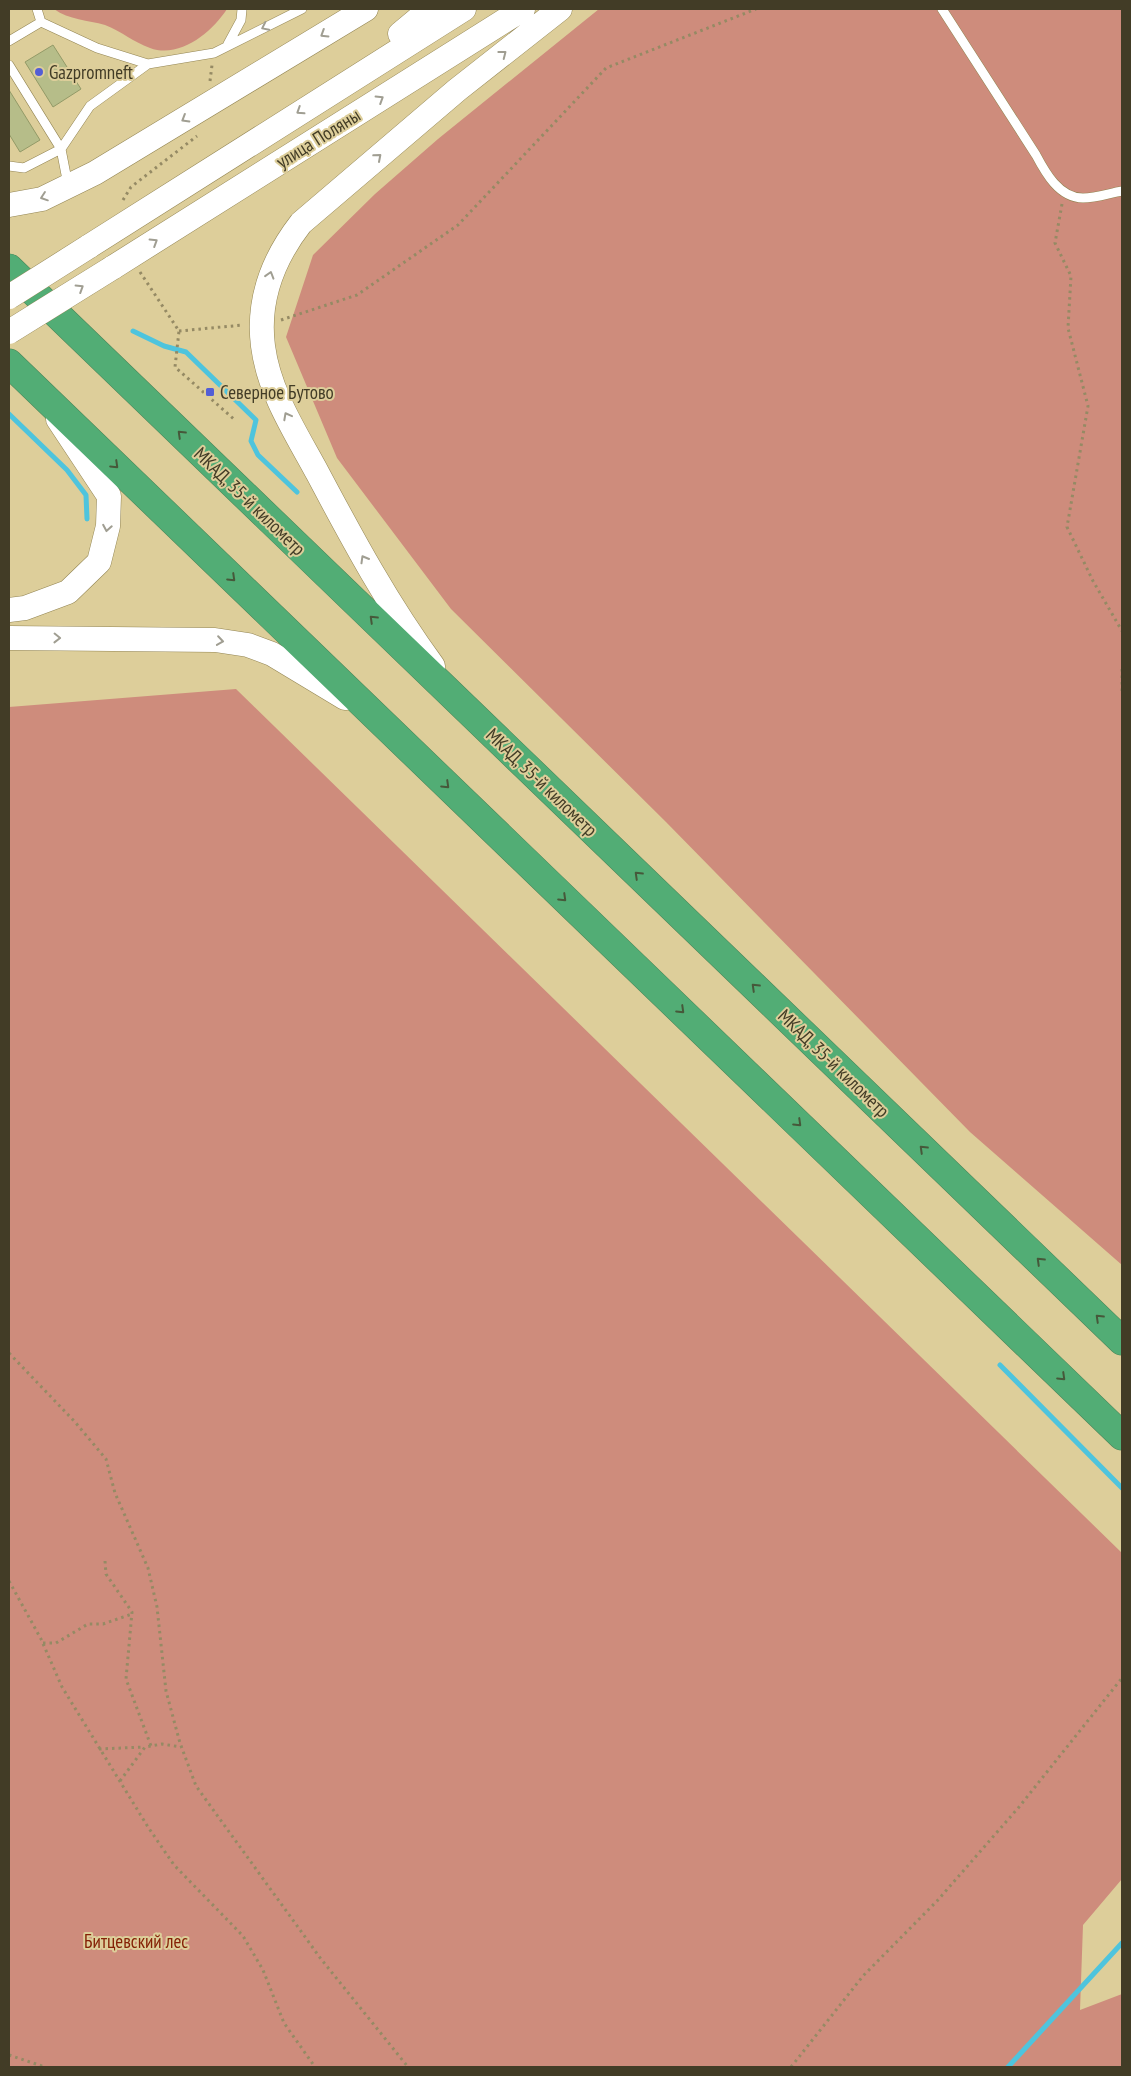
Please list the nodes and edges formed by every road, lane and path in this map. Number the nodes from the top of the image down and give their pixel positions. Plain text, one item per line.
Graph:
1 (37, 9) edge
2 (242, 9) edge
3 (302, 9) edge
4 (366, 9) edge
5 (430, 9) edge
6 (464, 9) edge
7 (523, 9) edge
8 (560, 9) edge
9 (756, 9) edge
10 (942, 9) edge
11 (41, 22) junction
12 (9, 41) edge
13 (228, 45) junction
14 (148, 64) junction
15 (9, 65) edge
16 (341, 84) junction
17 (61, 149) junction
18 (9, 166) edge
19 (68, 188) junction
20 (1064, 192) junction
21 (1122, 192) edge
22 (9, 205) edge
23 (9, 268) edge
24 (137, 269) dead end
25 (9, 297) edge
26 (262, 323) junction
27 (179, 331) junction
28 (9, 332) edge
29 (9, 363) edge
30 (42, 395) junction
31 (236, 421) dead end
32 (9, 610) edge
33 (1122, 631) edge
34 (9, 638) edge
35 (1122, 669) edge
36 (1122, 692) edge
37 (484, 726) junction
38 (411, 751) junction
39 (1122, 1341) edge
40 (9, 1353) edge
41 (1122, 1436) edge
42 (105, 1561) dead end
43 (9, 1581) edge
44 (132, 1614) junction
45 (42, 1643) junction
46 (1122, 1678) edge
47 (151, 1746) junction
48 (145, 1747) junction
49 (181, 1748) junction
50 (99, 1749) junction
51 (120, 1781) junction
52 (9, 2055) edge
53 (45, 2067) edge
54 (315, 2067) edge
55 (408, 2067) edge
56 (791, 2067) edge

1 - 11 lane
2 - 13 lane
3 -> 13 lane
4 -> 19 main road
5 - 16 main road
6 - 16 main road, улица Поляны
28 -> 7 main road, улица Поляны, bridge
26 -> 8 main road
9 - 26 path
10 - 20 lane
11 - 12 lane
11 - 14 lane
13 - 14 lane
14 - 17 lane
15 - 17 lane
16 -> 25 main road, улица Поляны, bridge
17 - 18 lane
17 - 19 lane
19 -> 22 main road
20 - 21 lane
20 - 33 path
37 -> 23 highway, МКАД, 35-й километр
24 - 27 path
26 - 27 path
37 -> 26 main road
27 - 31 path
29 - 30 highway
30 -> 32 main road
30 -> 38 highway
34 -> 38 main road
35 - 36 path
39 -> 37 highway, МКАД, 35-й километр
38 -> 41 highway
40 - 49 path
42 - 44 path
43 - 45 path
44 - 45 path
44 - 47 path
45 - 50 path
46 - 56 path
47 - 48 path
47 - 49 path
48 - 50 path
48 - 51 path
49 - 55 path
50 - 51 path
51 - 54 path
52 - 53 path

